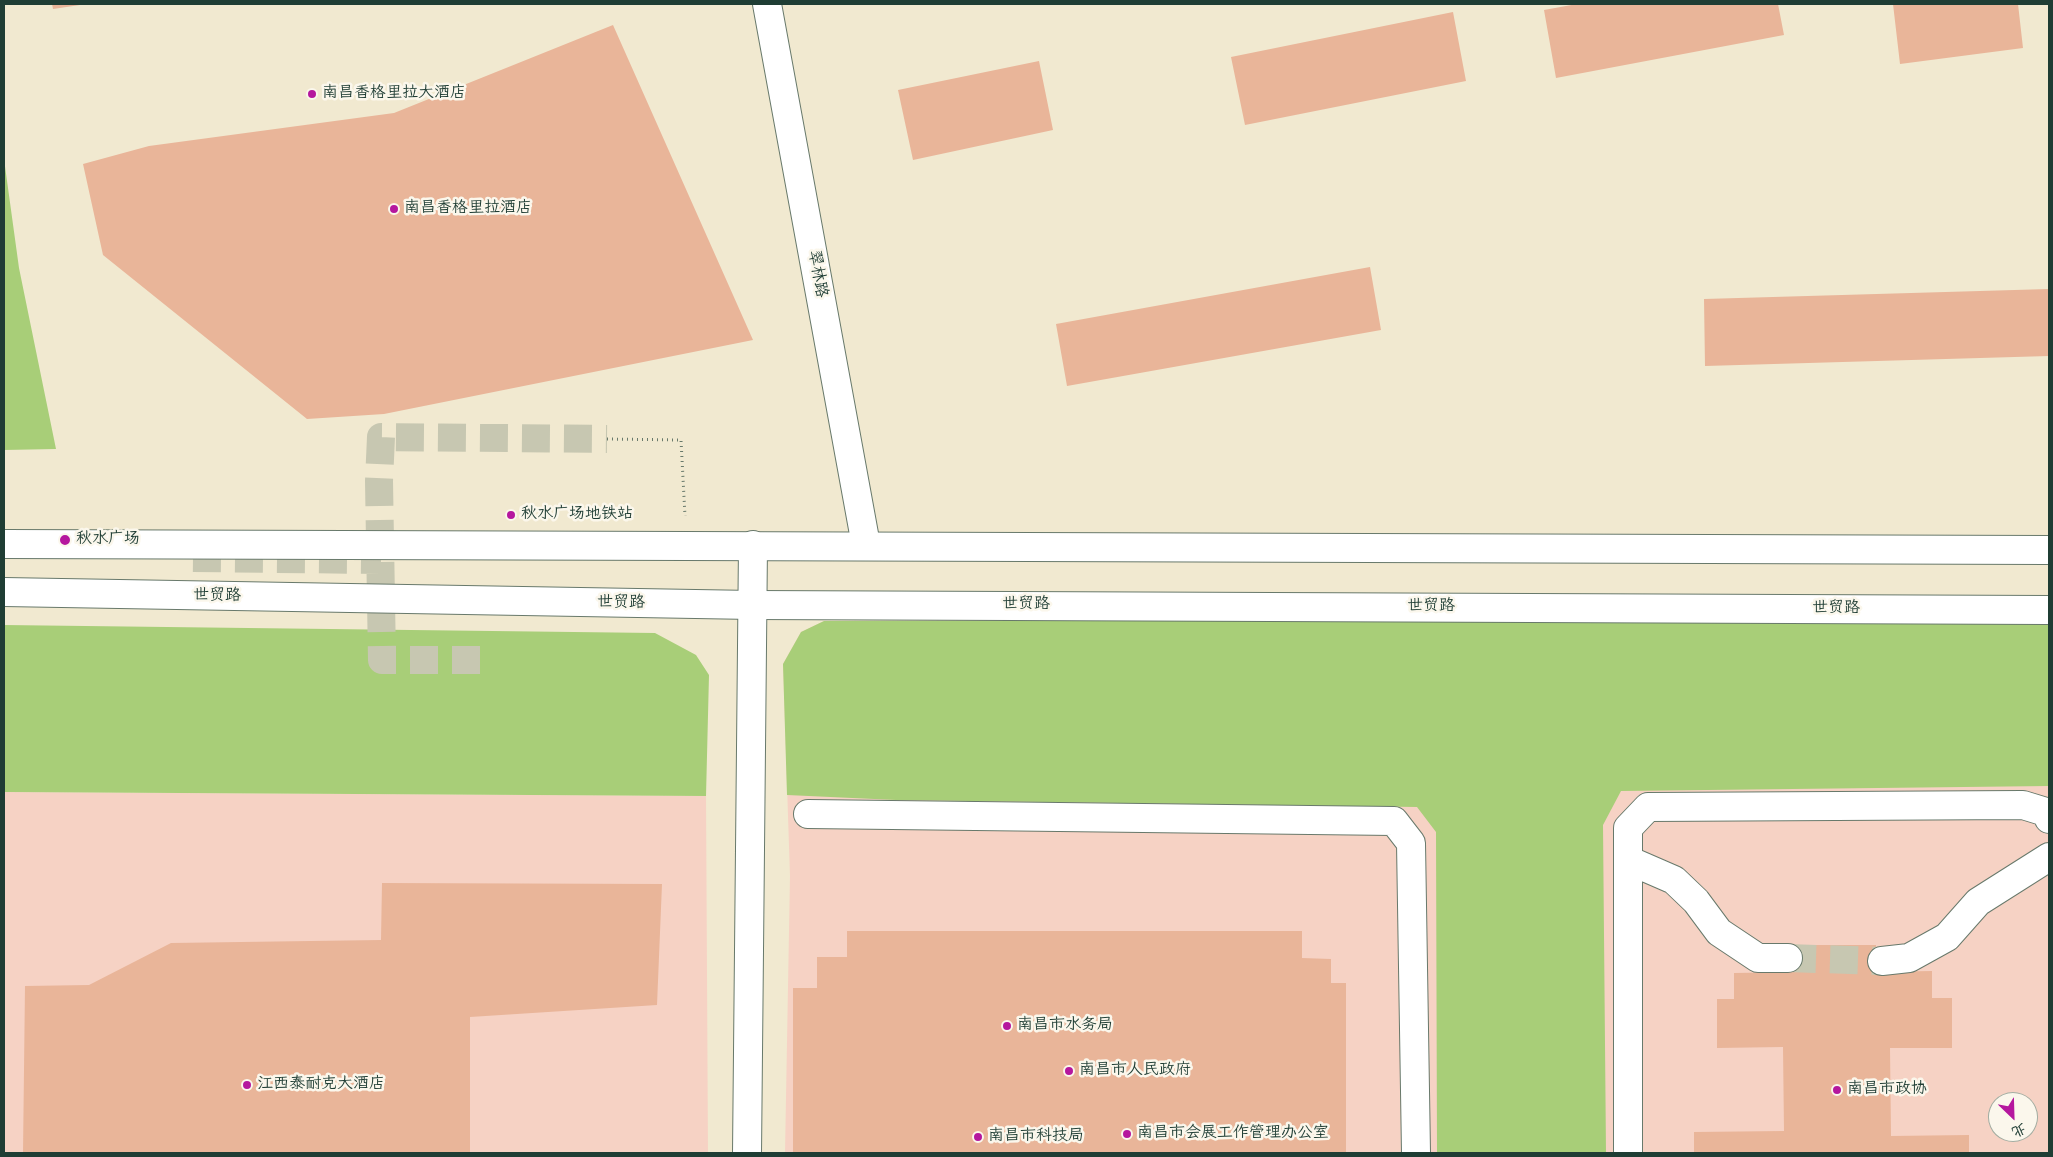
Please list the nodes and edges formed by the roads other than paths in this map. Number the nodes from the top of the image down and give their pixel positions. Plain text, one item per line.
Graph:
1 (767, 4) edge
2 (4, 544) edge
3 (753, 544) junction
4 (866, 545) junction
5 (2049, 550) edge
6 (4, 592) edge
7 (753, 606) junction
8 (2049, 610) edge
9 (808, 814) dead end
10 (2049, 819) edge
11 (2049, 858) edge
12 (1628, 860) junction
13 (1788, 958) tunnel mouth
14 (1882, 961) tunnel mouth
15 (748, 1153) edge
16 (1416, 1153) edge
17 (1628, 1153) edge

1 - 4 main road, 翠林路
2 - 3 main road
3 - 4 main road
3 - 7 main road
4 - 5 main road
6 - 7 main road, 世贸路
7 - 8 main road, 世贸路
7 - 15 main road
9 - 16 main road
10 - 12 main road
11 - 14 main road
12 - 13 main road
12 - 17 main road

